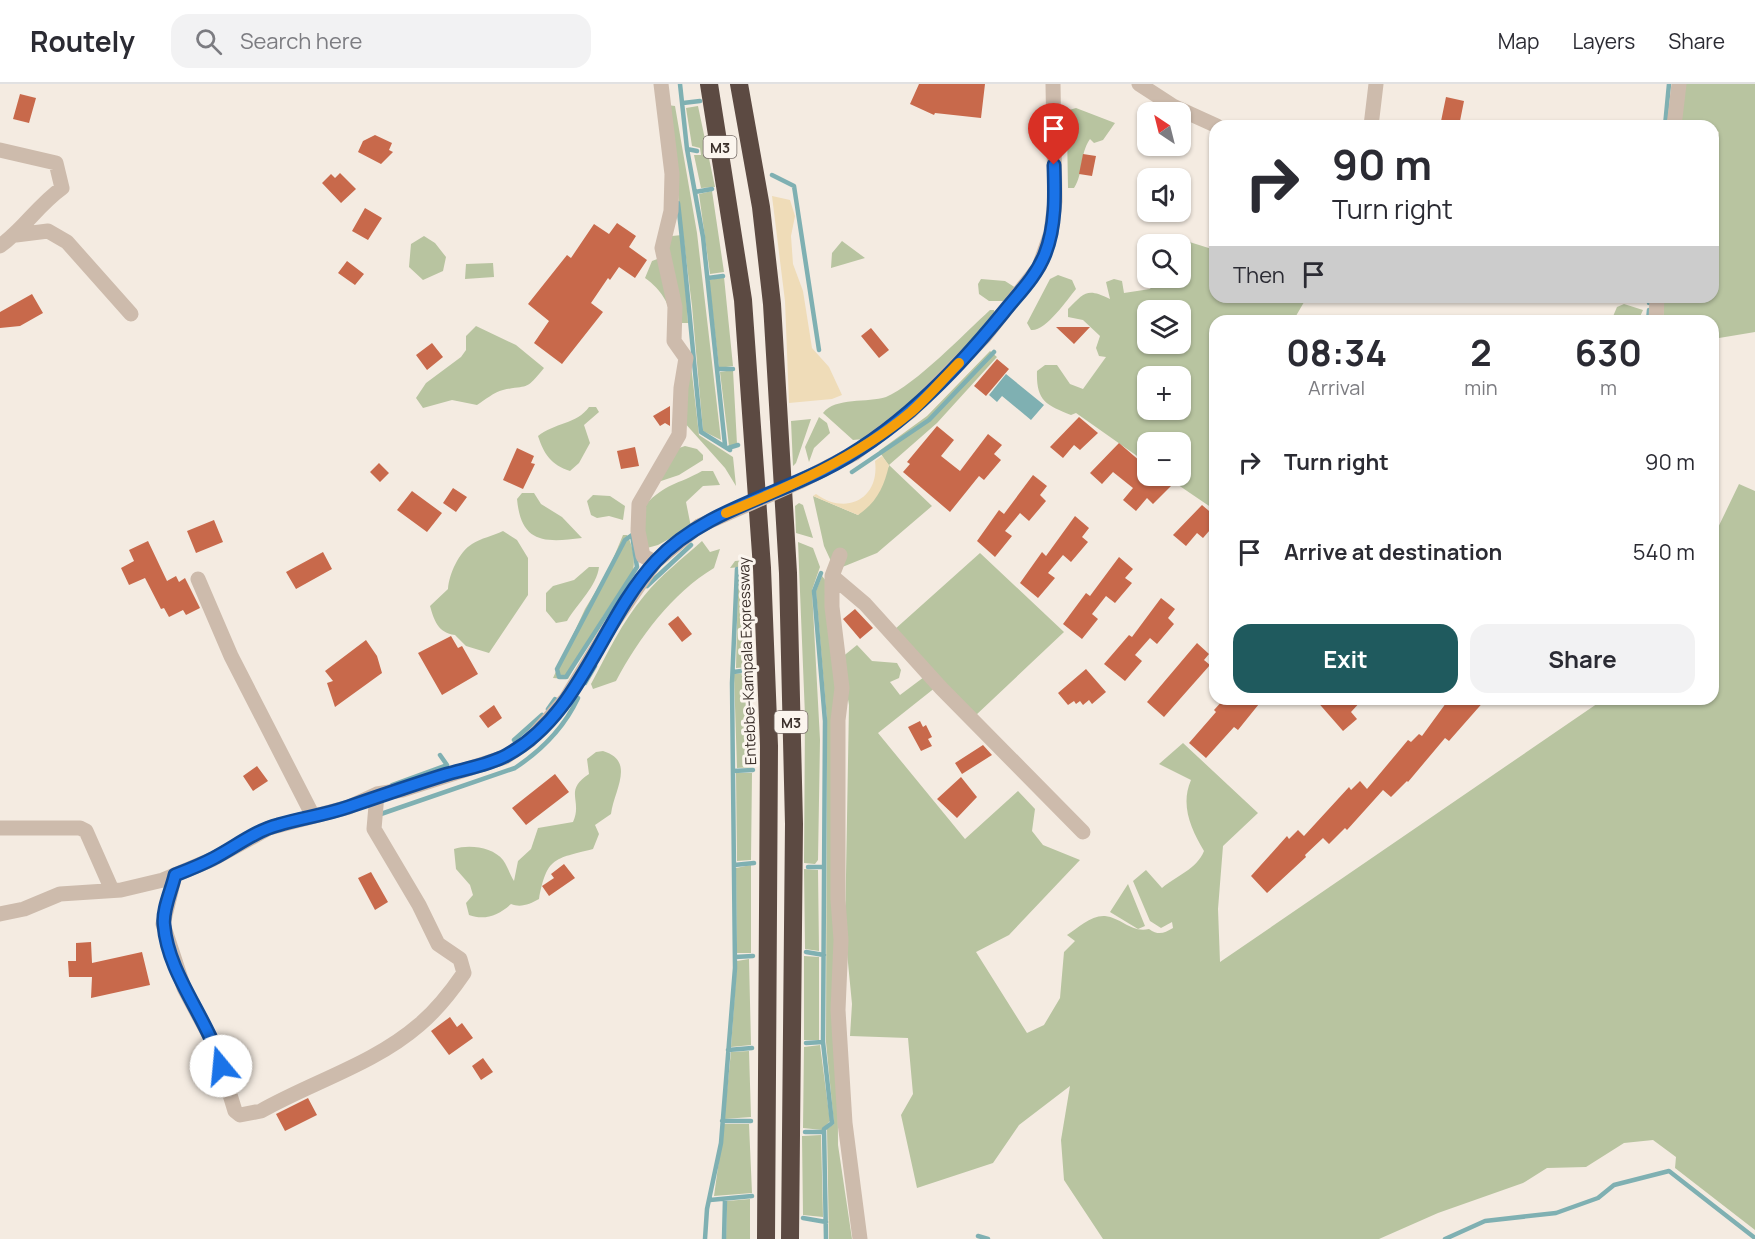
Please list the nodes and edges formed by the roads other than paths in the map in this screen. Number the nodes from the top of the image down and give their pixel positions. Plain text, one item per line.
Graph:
1 (661, 84) edge
2 (710, 84) edge
3 (739, 84) edge
4 (1053, 84) edge
5 (1139, 84) edge
6 (1376, 84) edge
7 (1679, 84) edge
8 (1372, 120) edge
9 (1675, 120) edge
10 (1209, 122) edge
11 (0, 150) edge
12 (16, 235) junction
13 (0, 246) edge
14 (131, 315) dead end
15 (840, 555) dead end
16 (655, 562) junction
17 (832, 576) junction
18 (198, 579) dead end
19 (377, 794) junction
20 (313, 816) junction
21 (0, 828) edge
22 (1083, 832) dead end
23 (175, 875) junction
24 (112, 890) junction
25 (0, 914) edge
26 (766, 1239) edge
27 (790, 1239) edge
28 (860, 1239) edge

1 - 16 street
2 - 26 highway, Entebbe-Kampala Expressway / M3
3 - 27 highway, M3
4 - 16 street, bridge
5 - 10 street
6 - 8 street
7 - 9 street
11 - 12 street
12 - 13 street
12 - 14 street
15 - 17 street
16 - 19 street
17 - 22 street
17 - 28 street
18 - 20 street
19 - 20 street
19 - 23 street
20 - 23 street
21 - 24 street
23 - 24 street
24 - 25 street

